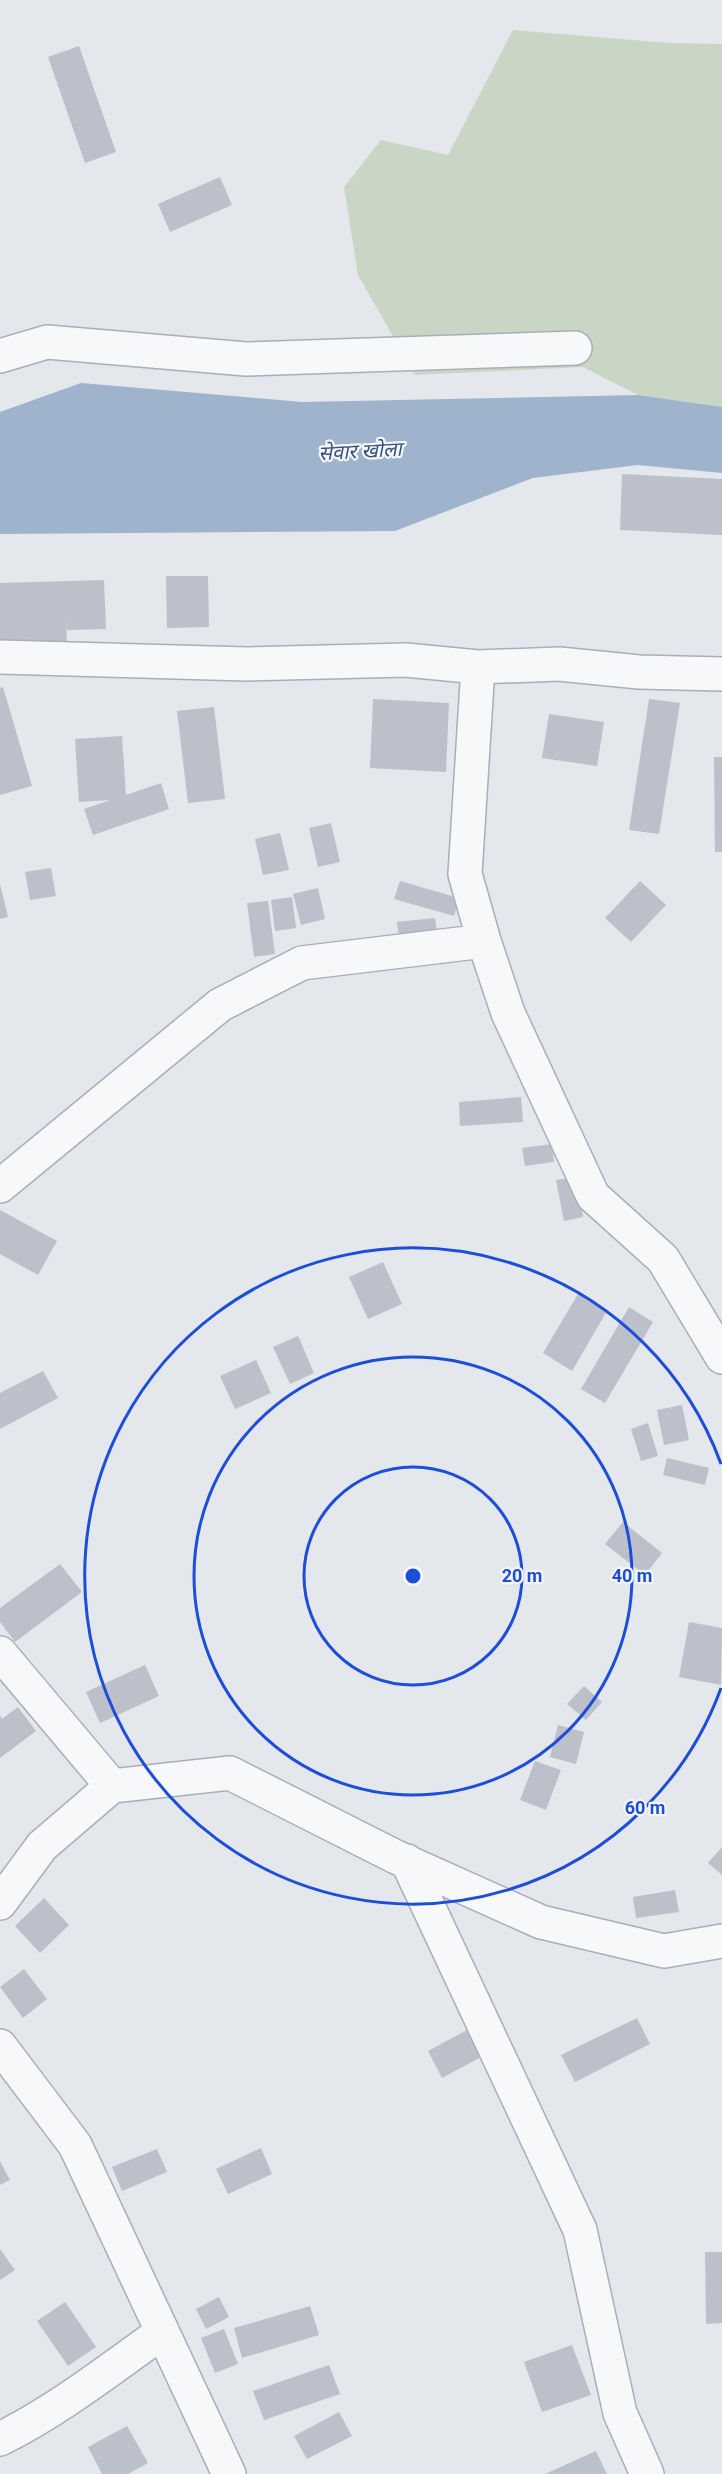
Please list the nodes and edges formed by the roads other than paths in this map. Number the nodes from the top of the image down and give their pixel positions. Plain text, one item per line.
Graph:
1 (575, 348) dead end
2 (0, 356) edge
3 (0, 657) edge
4 (478, 668) junction
5 (722, 674) edge
6 (484, 941) junction
7 (0, 1186) edge
8 (722, 1357) edge
9 (0, 1653) edge
10 (112, 1786) junction
11 (407, 1862) junction
12 (0, 1903) edge
13 (722, 1941) edge
14 (0, 2046) edge
15 (161, 2333) junction
16 (0, 2439) edge
17 (229, 2474) edge
18 (647, 2474) edge

1 - 2 street
3 - 4 street
4 - 5 street
4 - 6 street
6 - 7 street
6 - 8 street
9 - 10 street
10 - 11 street
10 - 12 street
11 - 13 street
11 - 18 street
14 - 15 street
15 - 16 street
15 - 17 street

